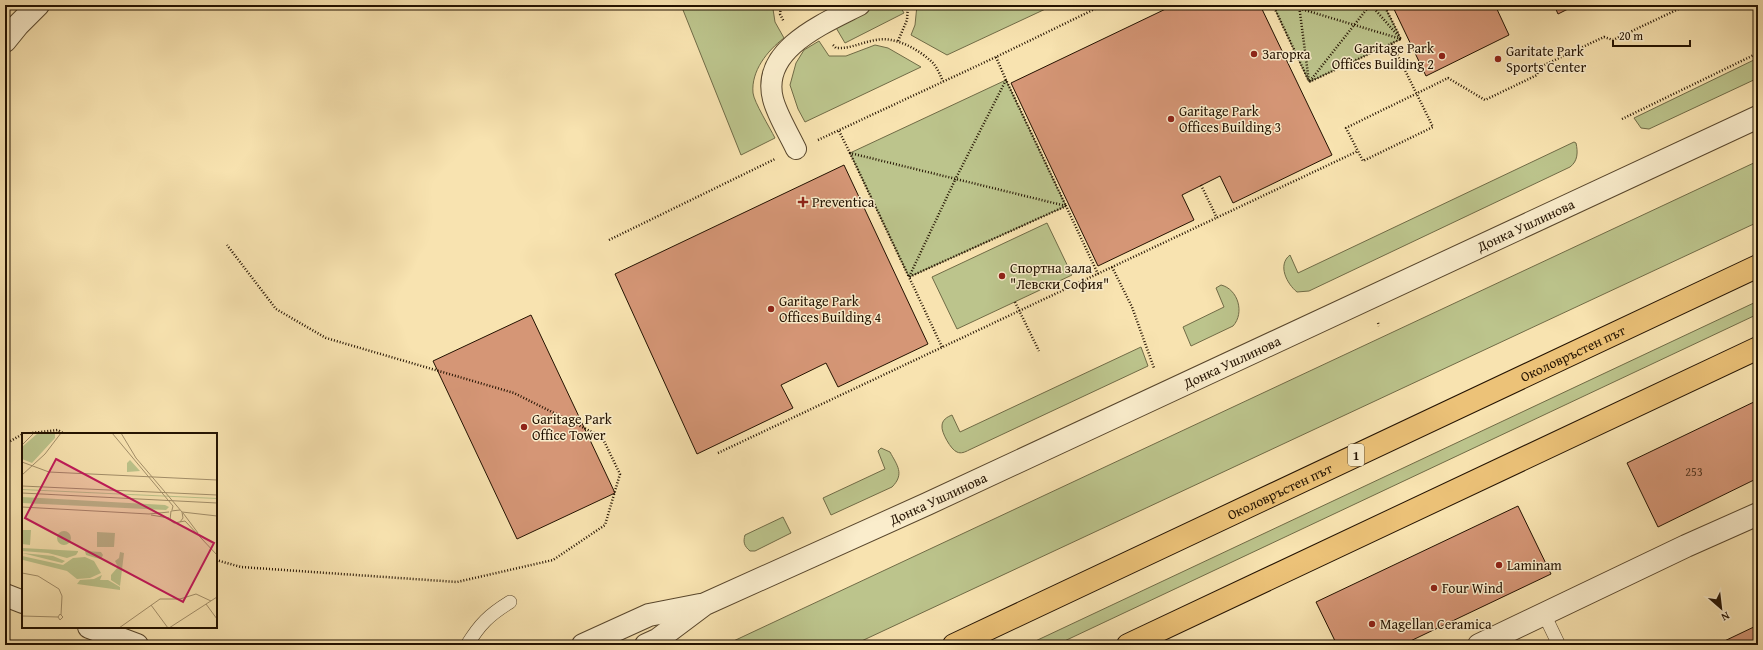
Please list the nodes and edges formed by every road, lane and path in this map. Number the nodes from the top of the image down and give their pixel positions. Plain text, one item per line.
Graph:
1 (38, 5) edge
2 (860, 5) edge
3 (908, 5) edge
4 (1103, 5) edge
5 (1273, 5) edge
6 (1288, 5) edge
7 (1299, 5) edge
8 (1370, 5) edge
9 (1384, 5) edge
10 (1687, 5) edge
11 (1300, 9) junction
12 (821, 25) junction
13 (1354, 26) junction
14 (1401, 40) junction
15 (5, 41) edge
16 (898, 41) junction
17 (1392, 44) junction
18 (1758, 53) edge
19 (996, 57) junction
20 (1006, 80) junction
21 (943, 81) junction
22 (1309, 82) junction
23 (1416, 94) junction
24 (1758, 117) edge
25 (1622, 119) dead end
26 (839, 131) junction
27 (796, 149) junction
28 (1358, 151) junction
29 (850, 153) junction
30 (955, 180) junction
31 (1201, 185) dead end
32 (1066, 206) junction
33 (1217, 218) junction
34 (609, 240) dead end
35 (226, 245) dead end
36 (1758, 266) edge
37 (1112, 267) junction
38 (1098, 274) junction
39 (909, 277) junction
40 (1015, 302) dead end
41 (1019, 311) junction
42 (942, 347) junction
43 (1758, 348) edge
44 (1039, 351) dead end
45 (1154, 368) dead end
46 (32, 433) edge
47 (62, 433) edge
48 (22, 435) edge
49 (5, 444) edge
50 (718, 453) dead end
51 (1758, 514) edge
52 (217, 560) edge
53 (5, 595) edge
54 (22, 602) edge
55 (510, 602) dead end
56 (705, 604) junction
57 (1544, 614) junction
58 (92, 628) edge
59 (136, 645) edge
60 (467, 645) edge
61 (583, 645) edge
62 (646, 645) edge
63 (954, 645) edge
64 (1128, 645) edge
65 (1479, 645) edge
66 (1560, 645) edge

1 - 15 street
2 - 12 street
3 - 16 path
4 - 19 path
5 - 22 path
6 - 11 path
7 - 11 path
8 - 13 path
8 - 14 path
9 - 14 path
10 - 23 path
11 - 13 path
11 - 22 path
12 - 16 path
12 - 27 street
13 - 14 path
13 - 22 path
14 - 17 path
16 - 21 path
17 - 22 path
17 - 23 path
18 - 25 path
19 - 20 path
19 - 21 path
20 - 30 path
20 - 32 path
21 - 26 path
23 - 28 path
23 - 28 path
24 - 56 street, Донка Ушлинова
26 - 27 path
26 - 29 path
27 - 34 path
28 - 33 path
29 - 30 path
29 - 39 path
30 - 32 path
30 - 39 path
31 - 33 path
32 - 38 path
32 - 39 path
33 - 37 path
35 - 52 path
36 - 63 highway, Околовръстен път / 1
37 - 38 path
37 - 45 path
38 - 41 path
39 - 42 path
40 - 41 path
41 - 42 path
41 - 44 path
42 - 50 path
43 - 64 highway
46 - 47 path
48 - 49 path
51 - 57 street
53 - 54 street
55 - 60 lane
56 - 61 street, Донка Ушлинова
56 - 62 street, Донка Ушлинова
57 - 65 street
57 - 66 lane
58 - 59 street

